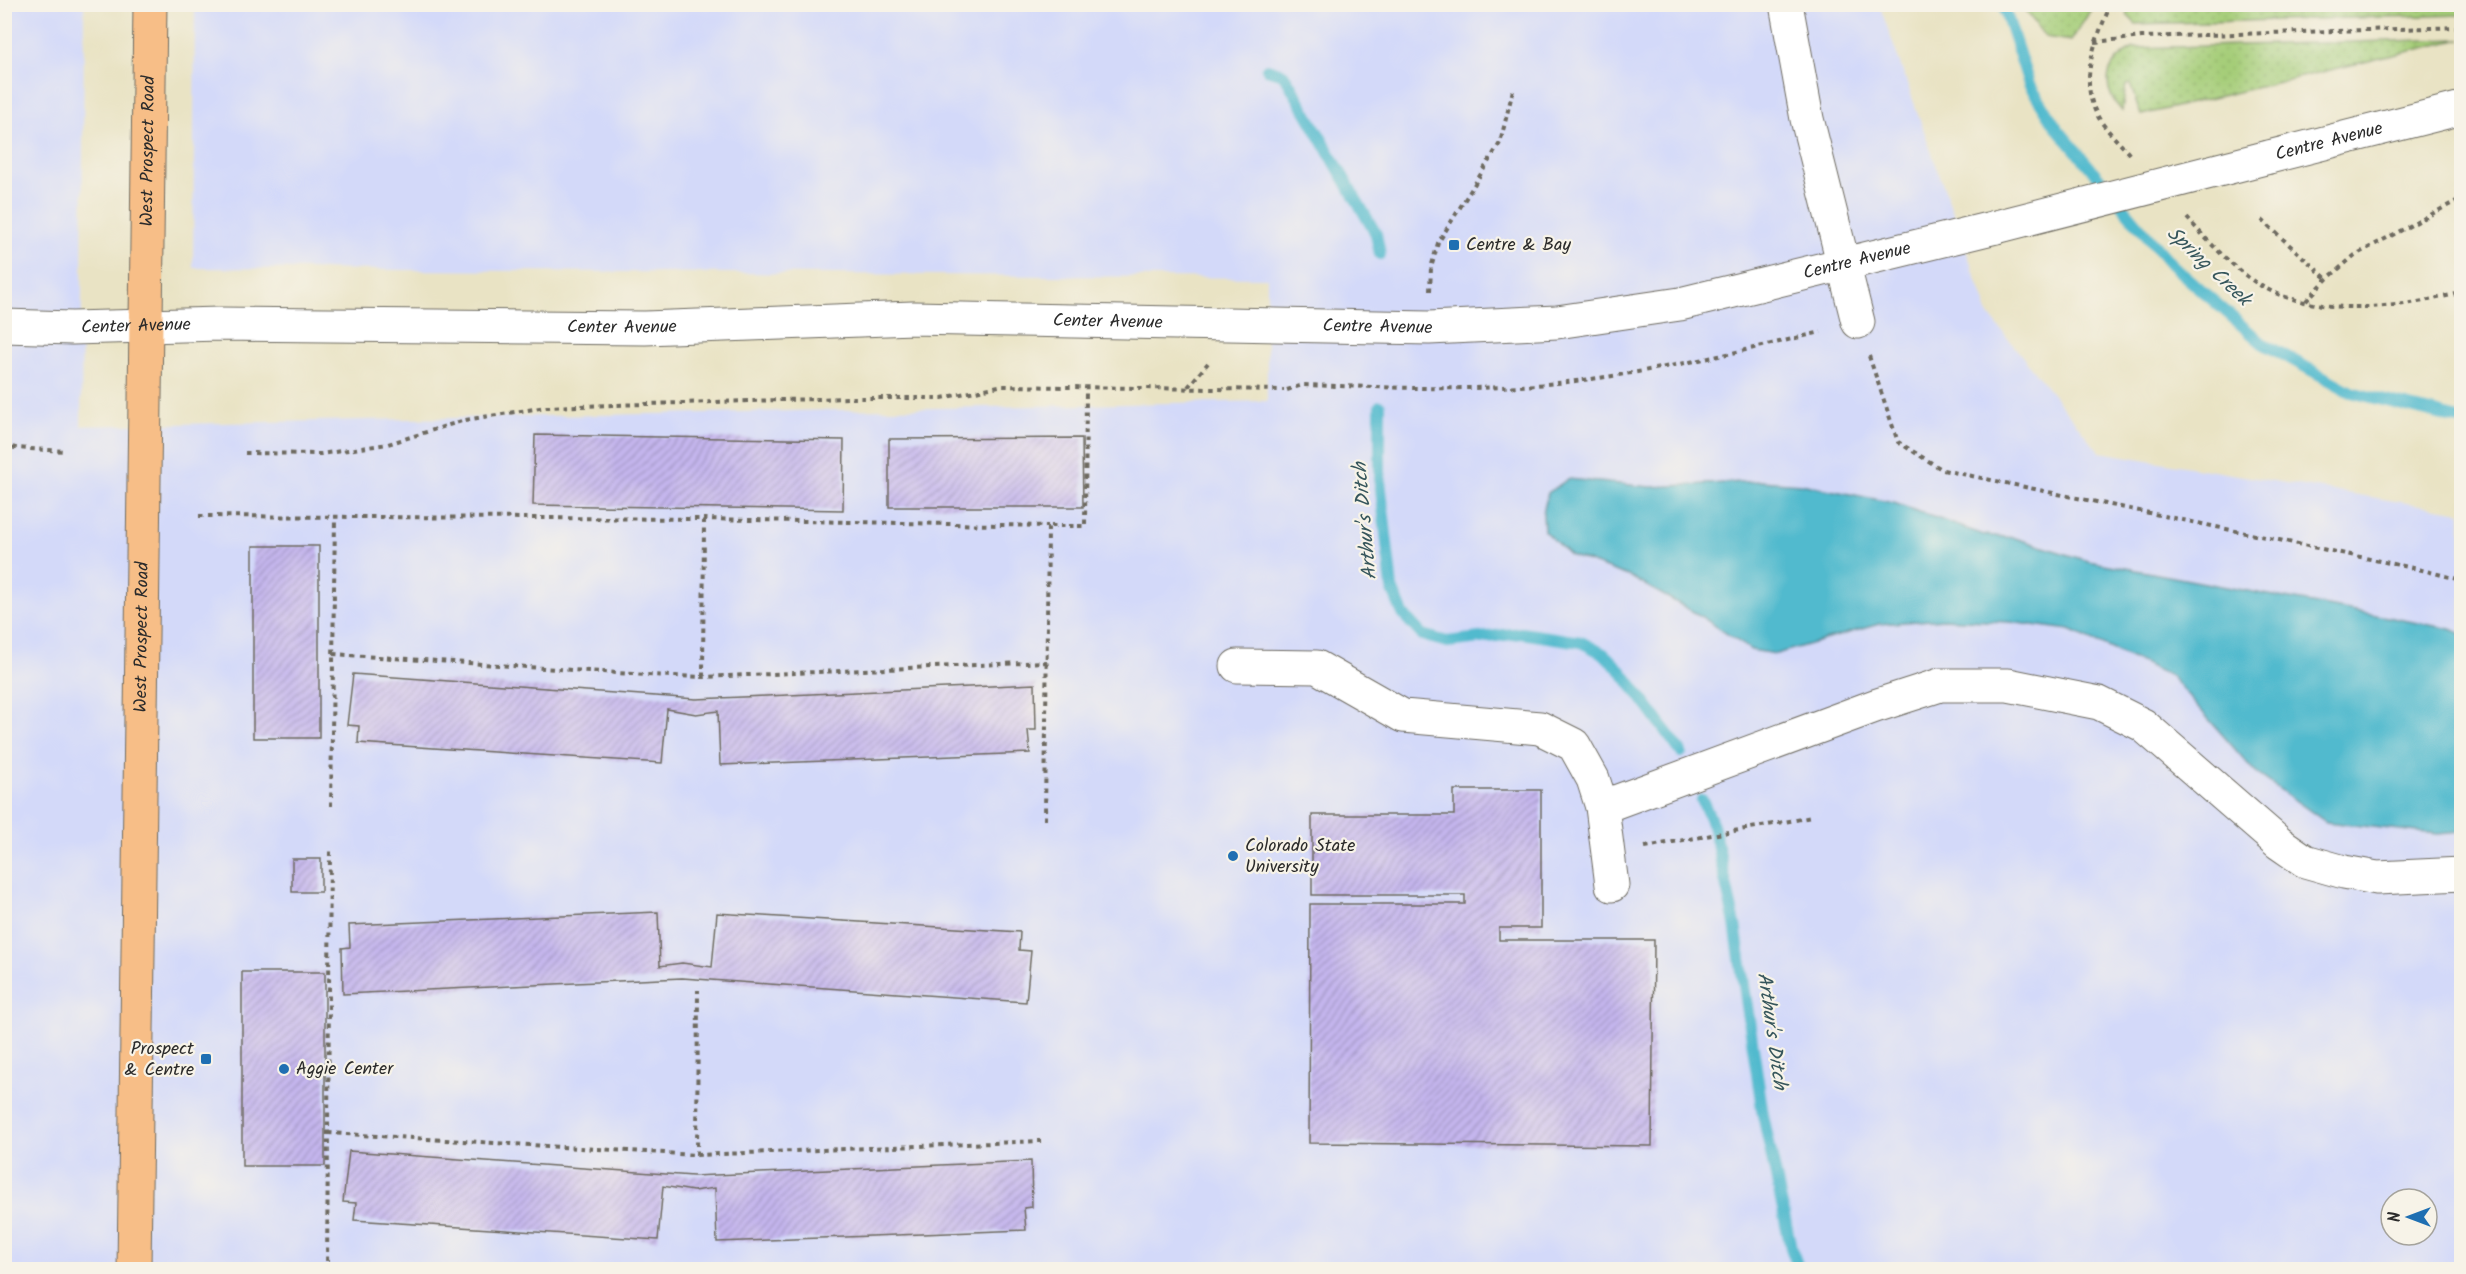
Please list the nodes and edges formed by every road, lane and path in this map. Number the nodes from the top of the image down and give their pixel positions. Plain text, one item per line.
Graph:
1 (150, 4) edge
2 (1786, 4) edge
3 (2111, 4) edge
4 (2462, 27) edge
5 (2095, 42) junction
6 (1513, 90) dead end
7 (2462, 108) edge
8 (2103, 123) dead end
9 (2462, 198) edge
10 (2262, 220) dead end
11 (2211, 244) dead end
12 (1844, 265) junction
13 (1431, 268) dead end
14 (2327, 279) junction
15 (2462, 292) edge
16 (2306, 302) junction
17 (1858, 322) junction
18 (1239, 324) joint
19 (4, 326) edge
20 (147, 327) junction
21 (1086, 387) junction
22 (4, 444) edge
23 (66, 451) dead end
24 (245, 453) dead end
25 (199, 516) dead end
26 (335, 518) junction
27 (704, 519) junction
28 (1048, 526) junction
29 (2462, 580) edge
30 (333, 654) junction
31 (1047, 662) junction
32 (1238, 666) dead end
33 (703, 677) junction
34 (331, 806) dead end
35 (1602, 807) junction
36 (1812, 817) dead end
37 (1045, 820) dead end
38 (1683, 839) dead end
39 (330, 850) dead end
40 (2462, 874) edge
41 (1612, 885) dead end
42 (698, 990) dead end
43 (328, 1133) junction
44 (1041, 1140) dead end
45 (697, 1155) junction
46 (134, 1269) edge
47 (327, 1269) edge

1 - 20 main road, West Prospect Road
2 - 12 street
3 - 5 path
4 - 5 path
5 - 8 path
6 - 13 path
7 - 12 street, Centre Avenue, bridge
9 - 14 path
10 - 14 path
11 - 16 path
12 - 17 street
12 - 18 street, Centre Avenue
14 - 16 path
15 - 16 path
17 - 21 path
17 - 29 path
18 - 20 street, Center Avenue
19 - 20 street, Center Avenue
20 - 46 main road, West Prospect Road
21 - 24 path
21 - 28 path
22 - 23 path
25 - 26 path
26 - 27 path
26 - 30 path
27 - 28 path
27 - 33 path
28 - 31 path
30 - 33 path
30 - 34 path
31 - 33 path
31 - 37 path
32 - 35 street
35 - 40 street
35 - 41 street
36 - 38 path
39 - 43 path
42 - 45 path
43 - 45 path
43 - 47 path
44 - 45 path

